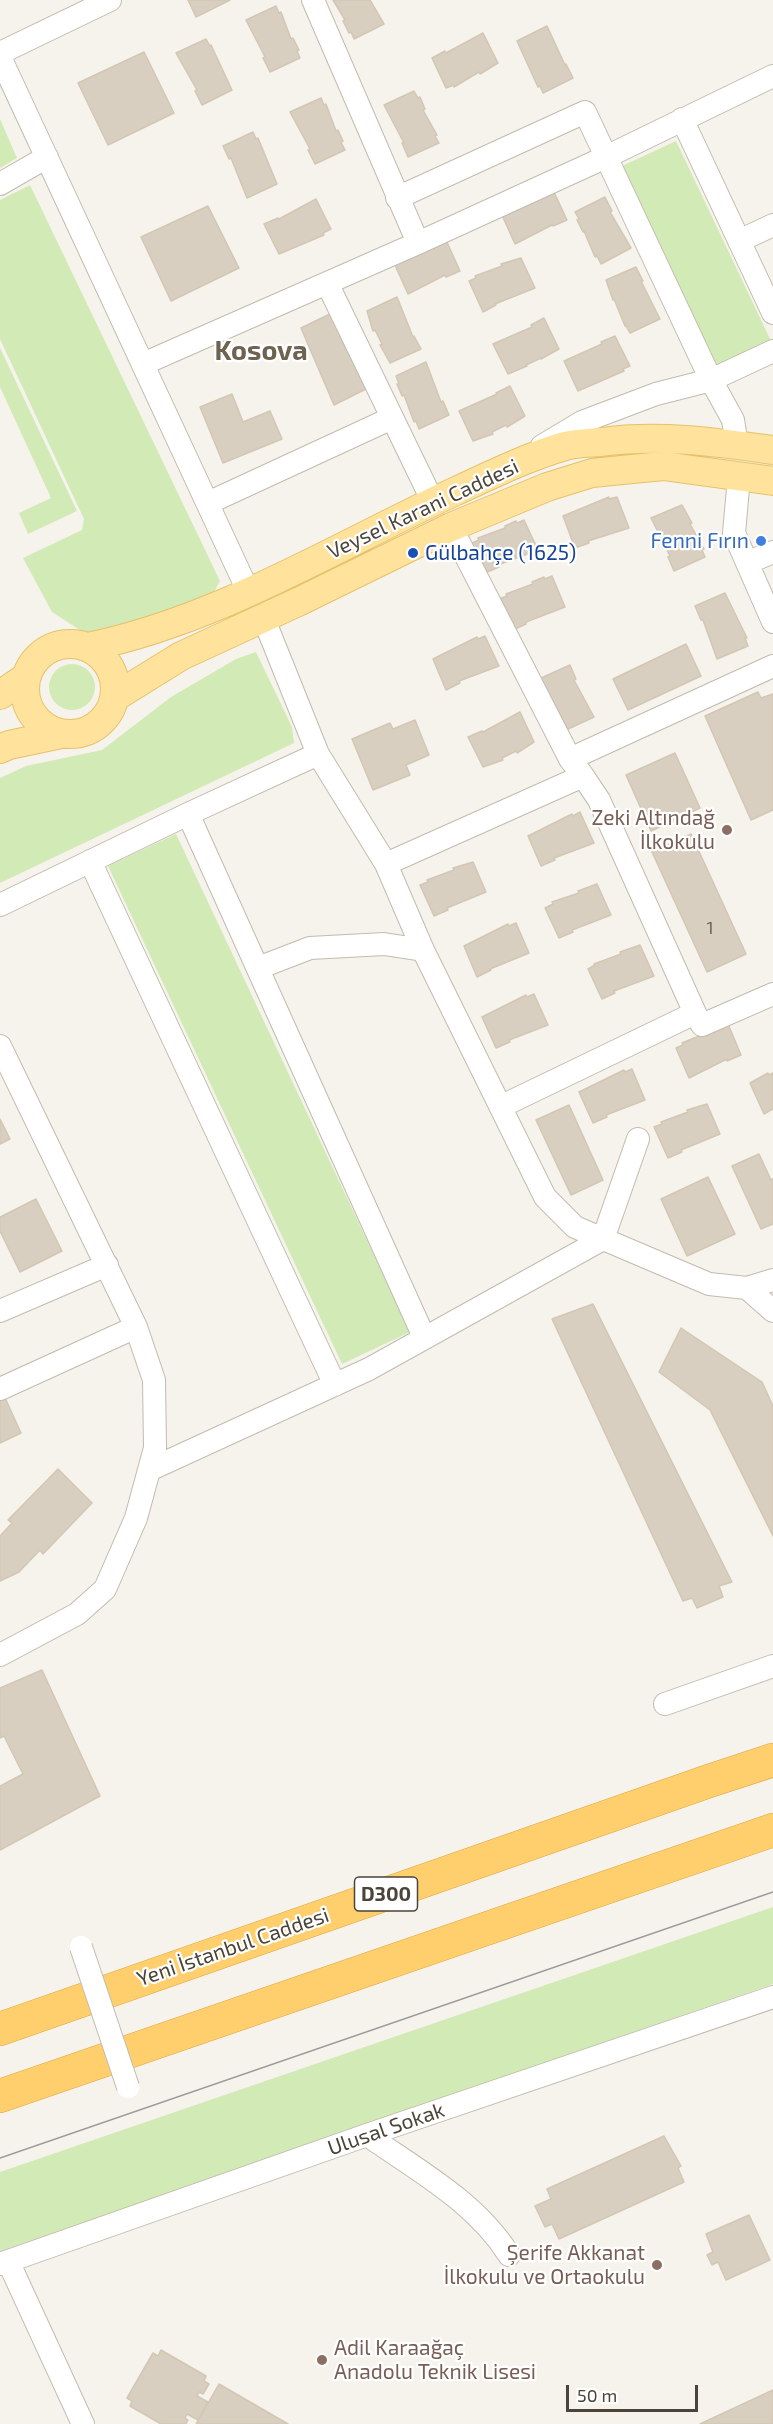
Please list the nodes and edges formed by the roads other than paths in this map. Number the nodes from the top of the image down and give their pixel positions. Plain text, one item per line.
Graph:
1 (110, 0) edge
2 (313, 0) edge
3 (0, 53) edge
4 (0, 57) edge
5 (773, 76) edge
6 (682, 119) junction
7 (47, 157) junction
8 (606, 157) junction
9 (0, 184) edge
10 (397, 198) junction
11 (773, 225) edge
12 (739, 241) junction
13 (418, 243) junction
14 (327, 283) junction
15 (773, 313) edge
16 (773, 351) edge
17 (143, 364) junction
18 (711, 380) junction
19 (392, 418) junction
20 (737, 445) junction
21 (773, 450) edge
22 (501, 471) junction
23 (739, 477) junction
24 (773, 482) edge
25 (433, 502) junction
26 (208, 503) junction
27 (451, 527) junction
28 (773, 552) edge
29 (747, 563) junction
30 (249, 593) junction
31 (262, 617) junction
32 (773, 622) edge
33 (88, 647) junction
34 (773, 666) edge
35 (26, 677) junction
36 (0, 695) edge
37 (115, 697) junction
38 (61, 734) junction
39 (0, 749) edge
40 (318, 754) junction
41 (576, 767) junction
42 (188, 814) junction
43 (90, 861) junction
44 (387, 864) junction
45 (0, 905) edge
46 (423, 950) junction
47 (258, 968) junction
48 (773, 994) edge
49 (695, 1013) junction
50 (0, 1047) edge
51 (502, 1106) junction
52 (638, 1139) dead end
53 (603, 1239) junction
54 (107, 1265) junction
55 (773, 1280) edge
56 (747, 1288) junction
57 (0, 1311) edge
58 (773, 1311) edge
59 (136, 1327) junction
60 (424, 1336) junction
61 (335, 1385) junction
62 (0, 1389) edge
63 (149, 1470) junction
64 (0, 1655) edge
65 (773, 1666) edge
66 (665, 1704) dead end
67 (773, 1760) edge
68 (773, 1830) edge
69 (81, 1947) dead end
70 (773, 1997) edge
71 (0, 2029) edge
72 (128, 2087) dead end
73 (0, 2096) edge
74 (367, 2135) junction
75 (509, 2255) dead end
76 (4, 2263) edge
77 (83, 2424) edge

1 - 3 street
2 - 10 street
4 - 7 street
5 - 6 street
6 - 8 street
6 - 12 street
7 - 9 street
7 - 17 street
8 - 10 street
8 - 13 street
8 - 18 street
10 - 13 street
11 - 12 street
12 - 15 street
13 - 14 street
14 - 17 street
14 - 19 street
16 - 18 street
17 - 26 street
18 - 20 street
18 - 22 street
19 - 25 street
19 - 26 street
20 - 21 main road, Veysel Karani Caddesi
20 - 22 main road, Veysel Karani Caddesi
22 - 25 main road, Veysel Karani Caddesi
23 - 24 main road, Veysel Karani Caddesi
23 - 27 main road, Veysel Karani Caddesi
23 - 29 street
25 - 30 main road, Veysel Karani Caddesi
26 - 30 street
27 - 31 main road, Veysel Karani Caddesi
27 - 41 street
28 - 29 street
29 - 32 street
30 - 33 main road, Veysel Karani Caddesi
31 - 37 main road, Veysel Karani Caddesi
31 - 40 street
33 - 35 main road
33 - 37 main road
34 - 41 street
35 - 36 main road
35 - 38 main road
37 - 38 main road
38 - 39 main road
40 - 42 street
40 - 44 street
41 - 44 street
41 - 49 street
42 - 43 street
42 - 47 street
43 - 45 street
43 - 61 street
44 - 46 street
46 - 47 street
46 - 51 street
47 - 60 street
48 - 49 street
49 - 51 street
50 - 54 street
51 - 53 street
52 - 53 street
53 - 56 street
53 - 60 street
54 - 57 street
54 - 59 street
55 - 56 street
56 - 58 street
59 - 62 street
59 - 63 street
60 - 61 street
61 - 63 street
63 - 64 street
65 - 66 street
67 - 71 highway, Yeni İstanbul Caddesi / D300
68 - 73 highway
69 - 72 street, bridge
70 - 74 street, Ulusal Sokak
74 - 75 street
74 - 76 street, Ulusal Sokak
76 - 77 street

